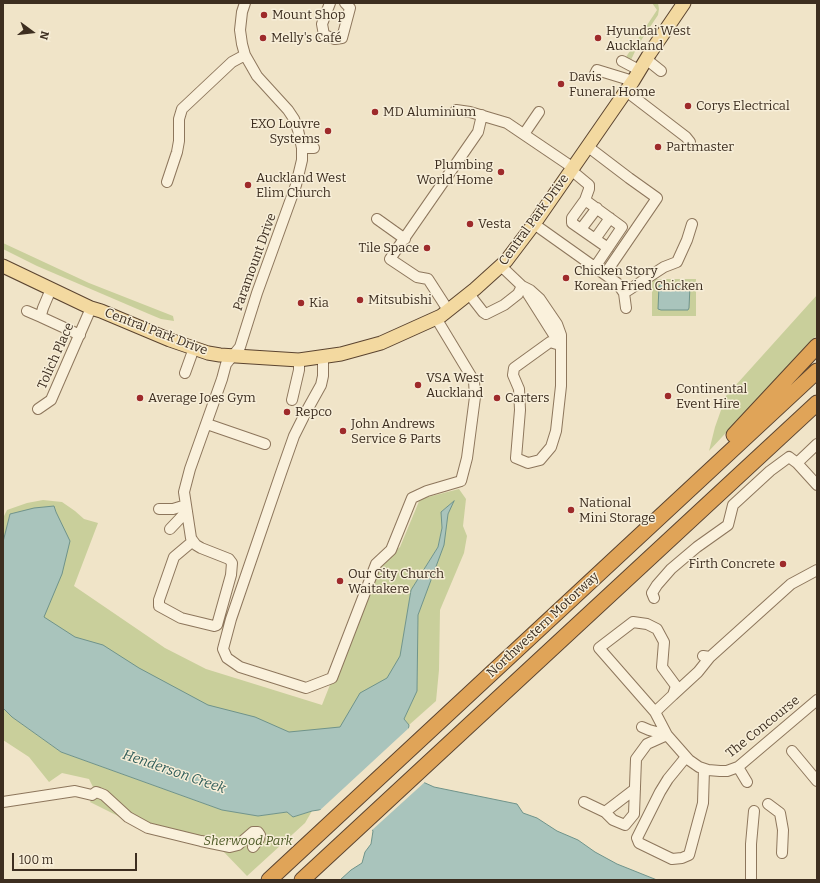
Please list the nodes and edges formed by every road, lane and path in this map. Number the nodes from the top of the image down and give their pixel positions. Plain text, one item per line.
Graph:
1 (245, 3) edge
2 (330, 3) edge
3 (345, 3) edge
4 (684, 3) edge
5 (245, 55) junction
6 (622, 60) dead end
7 (661, 71) dead end
8 (595, 74) dead end
9 (636, 75) junction
10 (456, 110) dead end
11 (539, 112) dead end
12 (482, 115) junction
13 (524, 134) junction
14 (690, 142) dead end
15 (588, 146) junction
16 (302, 148) junction
17 (314, 148) dead end
18 (572, 169) junction
19 (167, 182) dead end
20 (585, 200) junction
21 (597, 208) junction
22 (610, 218) junction
23 (377, 219) dead end
24 (534, 224) junction
25 (692, 224) dead end
26 (581, 229) junction
27 (404, 239) junction
28 (595, 239) junction
29 (608, 248) junction
30 (3, 266) edge
31 (501, 266) junction
32 (595, 268) junction
33 (605, 274) junction
34 (522, 286) junction
35 (51, 289) junction
36 (624, 293) junction
37 (469, 294) junction
38 (91, 308) junction
39 (626, 308) dead end
40 (448, 310) junction
41 (27, 311) dead end
42 (41, 317) junction
43 (436, 318) junction
44 (80, 335) junction
45 (560, 345) junction
46 (817, 346) edge
47 (194, 348) junction
48 (232, 355) junction
49 (323, 357) junction
50 (299, 360) junction
51 (817, 371) edge
52 (185, 373) dead end
53 (292, 400) dead end
54 (817, 403) edge
55 (38, 409) dead end
56 (207, 424) junction
57 (265, 444) dead end
58 (817, 444) edge
59 (797, 463) junction
60 (817, 485) edge
61 (687, 491) junction
62 (187, 508) junction
63 (159, 509) dead end
64 (170, 529) dead end
65 (193, 541) junction
66 (817, 570) edge
67 (654, 598) dead end
68 (673, 695) junction
69 (817, 700) edge
70 (655, 712) junction
71 (642, 726) dead end
72 (667, 735) junction
73 (792, 751) dead end
74 (686, 757) junction
75 (738, 767) junction
76 (704, 769) junction
77 (817, 781) edge
78 (747, 782) dead end
79 (635, 789) junction
80 (3, 802) edge
81 (584, 802) dead end
82 (768, 804) dead end
83 (754, 811) dead end
84 (605, 812) junction
85 (253, 847) dead end
86 (782, 853) dead end
87 (269, 880) edge
88 (302, 880) edge
89 (751, 880) edge

1 - 5 street, Paramount Drive
2 - 3 street
4 - 9 main road, Central Park Drive
5 - 16 street, Paramount Drive
5 - 19 street
6 - 9 street
7 - 9 street
8 - 9 street
9 - 14 street
9 - 15 main road, Central Park Drive
10 - 12 street
11 - 13 street
12 - 13 street
12 - 27 street
13 - 18 street
15 - 18 main road, Central Park Drive
15 - 33 street
16 - 17 street
16 - 48 street, Paramount Drive
18 - 20 street
18 - 24 main road, Central Park Drive
20 - 21 street
20 - 26 street
21 - 22 street
21 - 26 street
22 - 28 street
22 - 29 street
23 - 27 street
24 - 31 main road, Central Park Drive
24 - 32 street
25 - 36 street
26 - 28 street
27 - 40 street
28 - 29 street
29 - 32 street
30 - 35 main road, Central Park Drive
31 - 34 street
31 - 37 main road, Central Park Drive
32 - 33 street
33 - 36 street
34 - 37 street
34 - 45 street
35 - 38 main road, Central Park Drive
35 - 42 street
36 - 39 street
37 - 40 main road, Central Park Drive
38 - 44 street, Tolich Place
38 - 47 main road, Central Park Drive
40 - 43 main road, Central Park Drive
41 - 42 street
42 - 44 street
43 - 49 main road, Central Park Drive
43 - 49 street
44 - 55 street, Tolich Place
45 - 45 street
46 - 61 highway
47 - 48 main road, Central Park Drive
47 - 52 street
48 - 50 main road, Central Park Drive
48 - 56 street, Paramount Drive
49 - 50 main road, Central Park Drive
50 - 53 street
51 - 61 highway, Northwestern Motorway
54 - 88 highway, Northwestern Motorway
56 - 57 street
56 - 62 street, Paramount Drive
58 - 59 street
59 - 60 street
59 - 67 street
61 - 87 highway, Northwestern Motorway
62 - 63 street
62 - 64 street
62 - 65 street, Paramount Drive
65 - 65 street
66 - 68 street
68 - 70 street
68 - 70 street, The Concourse
69 - 75 street, The Concourse
70 - 72 street, The Concourse
71 - 72 street
72 - 74 street, The Concourse
72 - 79 street
73 - 77 street
74 - 76 street, The Concourse
74 - 76 street
75 - 76 street, The Concourse
75 - 78 street
79 - 84 street
79 - 84 street
80 - 85 street
81 - 84 street
82 - 86 street
83 - 89 street

